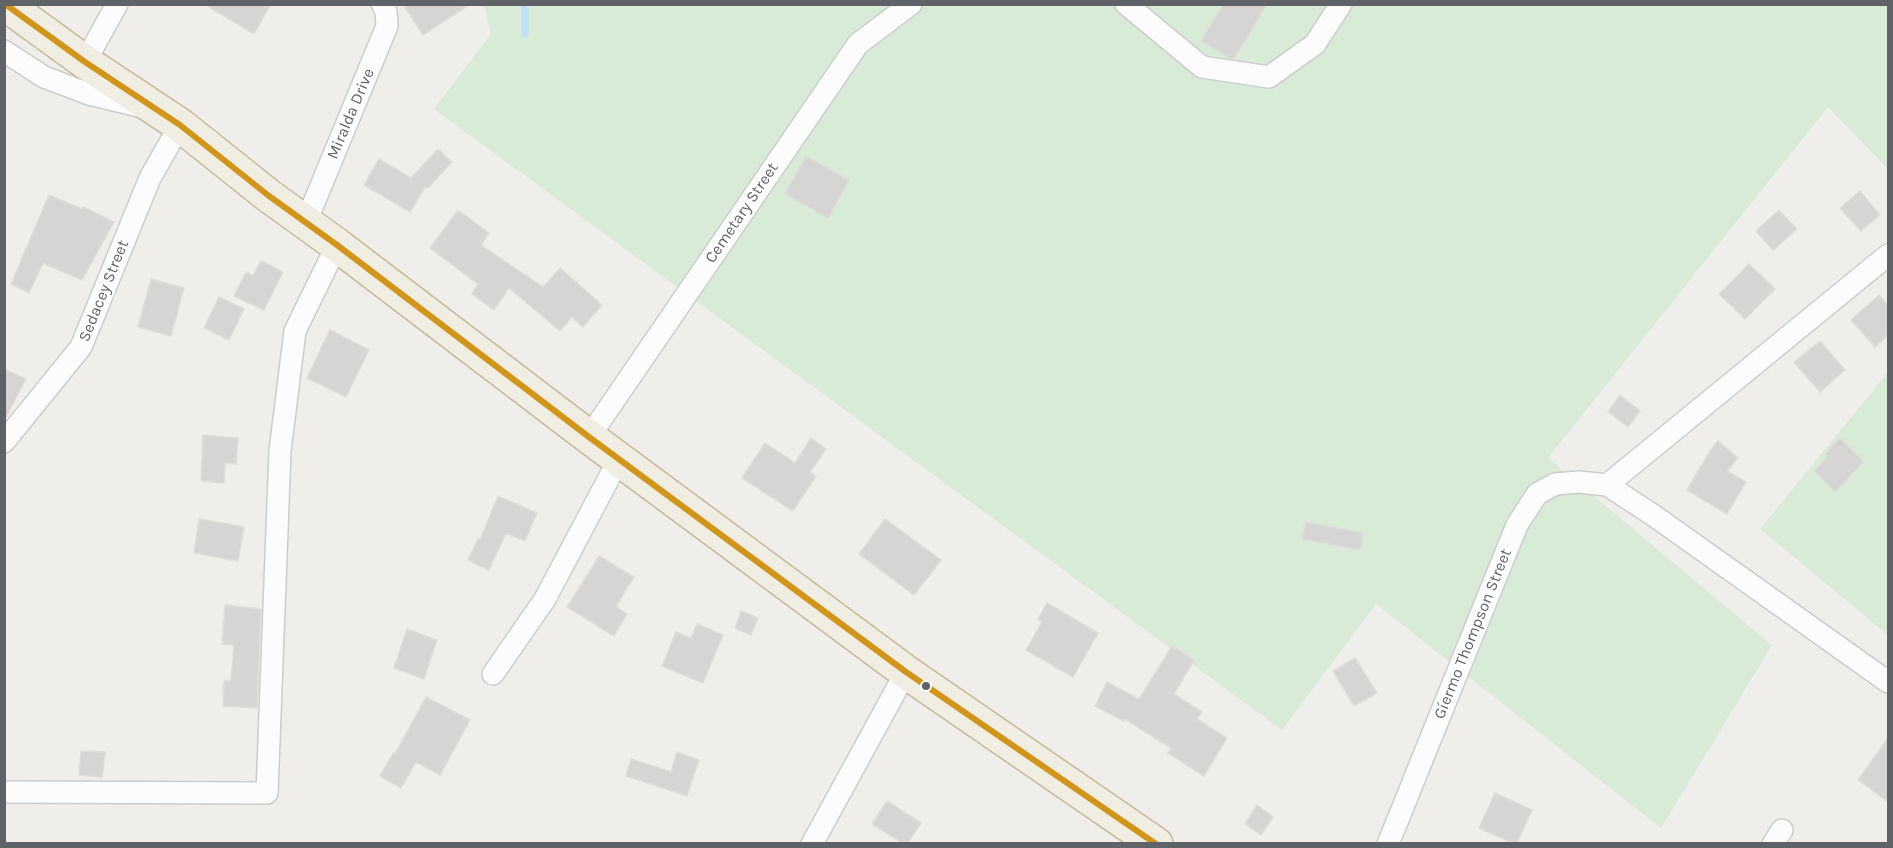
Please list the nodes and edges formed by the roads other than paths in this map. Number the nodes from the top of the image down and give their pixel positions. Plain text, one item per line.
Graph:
1 (5, 4) edge
2 (117, 4) edge
3 (382, 4) edge
4 (911, 4) edge
5 (1126, 4) edge
6 (1341, 4) edge
7 (4, 51) edge
8 (85, 62) junction
9 (169, 118) junction
10 (306, 222) junction
11 (337, 244) junction
12 (1888, 255) edge
13 (589, 437) junction
14 (4, 442) edge
15 (619, 459) junction
16 (1607, 485) junction
17 (906, 672) junction
18 (493, 674) dead end
19 (1888, 682) edge
20 (4, 792) edge
21 (1145, 840) edge
22 (812, 843) edge
23 (1388, 843) edge

1 - 8 highway
2 - 8 street
3 - 10 street, Miralda Drive
4 - 13 street, Cemetary Street
5 - 6 street
7 - 9 street
8 - 9 highway
9 - 10 highway
9 - 14 street, Sedacey Street
10 - 11 highway
11 - 13 highway
11 - 20 street
12 - 16 street
13 - 15 highway
15 - 17 highway
15 - 18 street
16 - 19 street
16 - 23 street, Gíermo Thompson Street
17 - 21 highway
17 - 22 street

